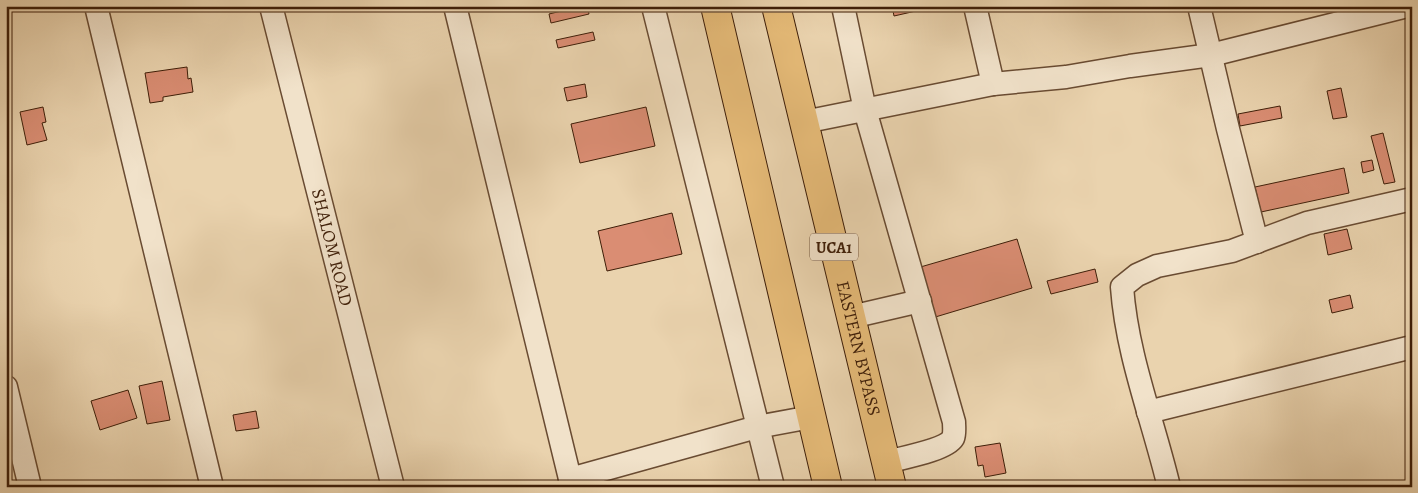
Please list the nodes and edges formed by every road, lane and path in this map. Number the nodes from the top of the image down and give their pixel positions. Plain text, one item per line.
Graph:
1 (96, 6) edge
2 (271, 6) edge
3 (456, 6) edge
4 (653, 6) edge
5 (715, 6) edge
6 (776, 6) edge
7 (843, 6) edge
8 (975, 6) edge
9 (1199, 6) edge
10 (1407, 6) edge
11 (1211, 55) junction
12 (993, 84) junction
13 (865, 110) junction
14 (804, 122) junction
15 (1412, 198) edge
16 (1257, 242) junction
17 (920, 302) junction
18 (851, 317) junction
19 (1412, 346) edge
20 (6, 387) edge
21 (1148, 412) junction
22 (811, 417) junction
23 (757, 427) junction
24 (889, 475) edge
25 (570, 483) edge
26 (30, 487) edge
27 (212, 487) edge
28 (393, 487) edge
29 (773, 487) edge
30 (828, 487) edge
31 (1169, 487) edge

1 - 27 street
2 - 28 street, SHALOM ROAD
3 - 25 street
4 - 23 street
5 - 22 main road
6 - 14 main road, EASTERN BYPASS / UCA1
7 - 13 street
8 - 12 street
9 - 11 street
10 - 11 street
11 - 12 street
11 - 16 street
12 - 13 street
13 - 14 street
13 - 17 street
14 - 18 main road, EASTERN BYPASS / UCA1
15 - 16 street
16 - 21 street
17 - 18 street
17 - 24 street
18 - 24 main road, EASTERN BYPASS / UCA1
19 - 21 street
20 - 26 street
21 - 31 street
22 - 23 street
22 - 30 main road
23 - 25 street
23 - 29 street

